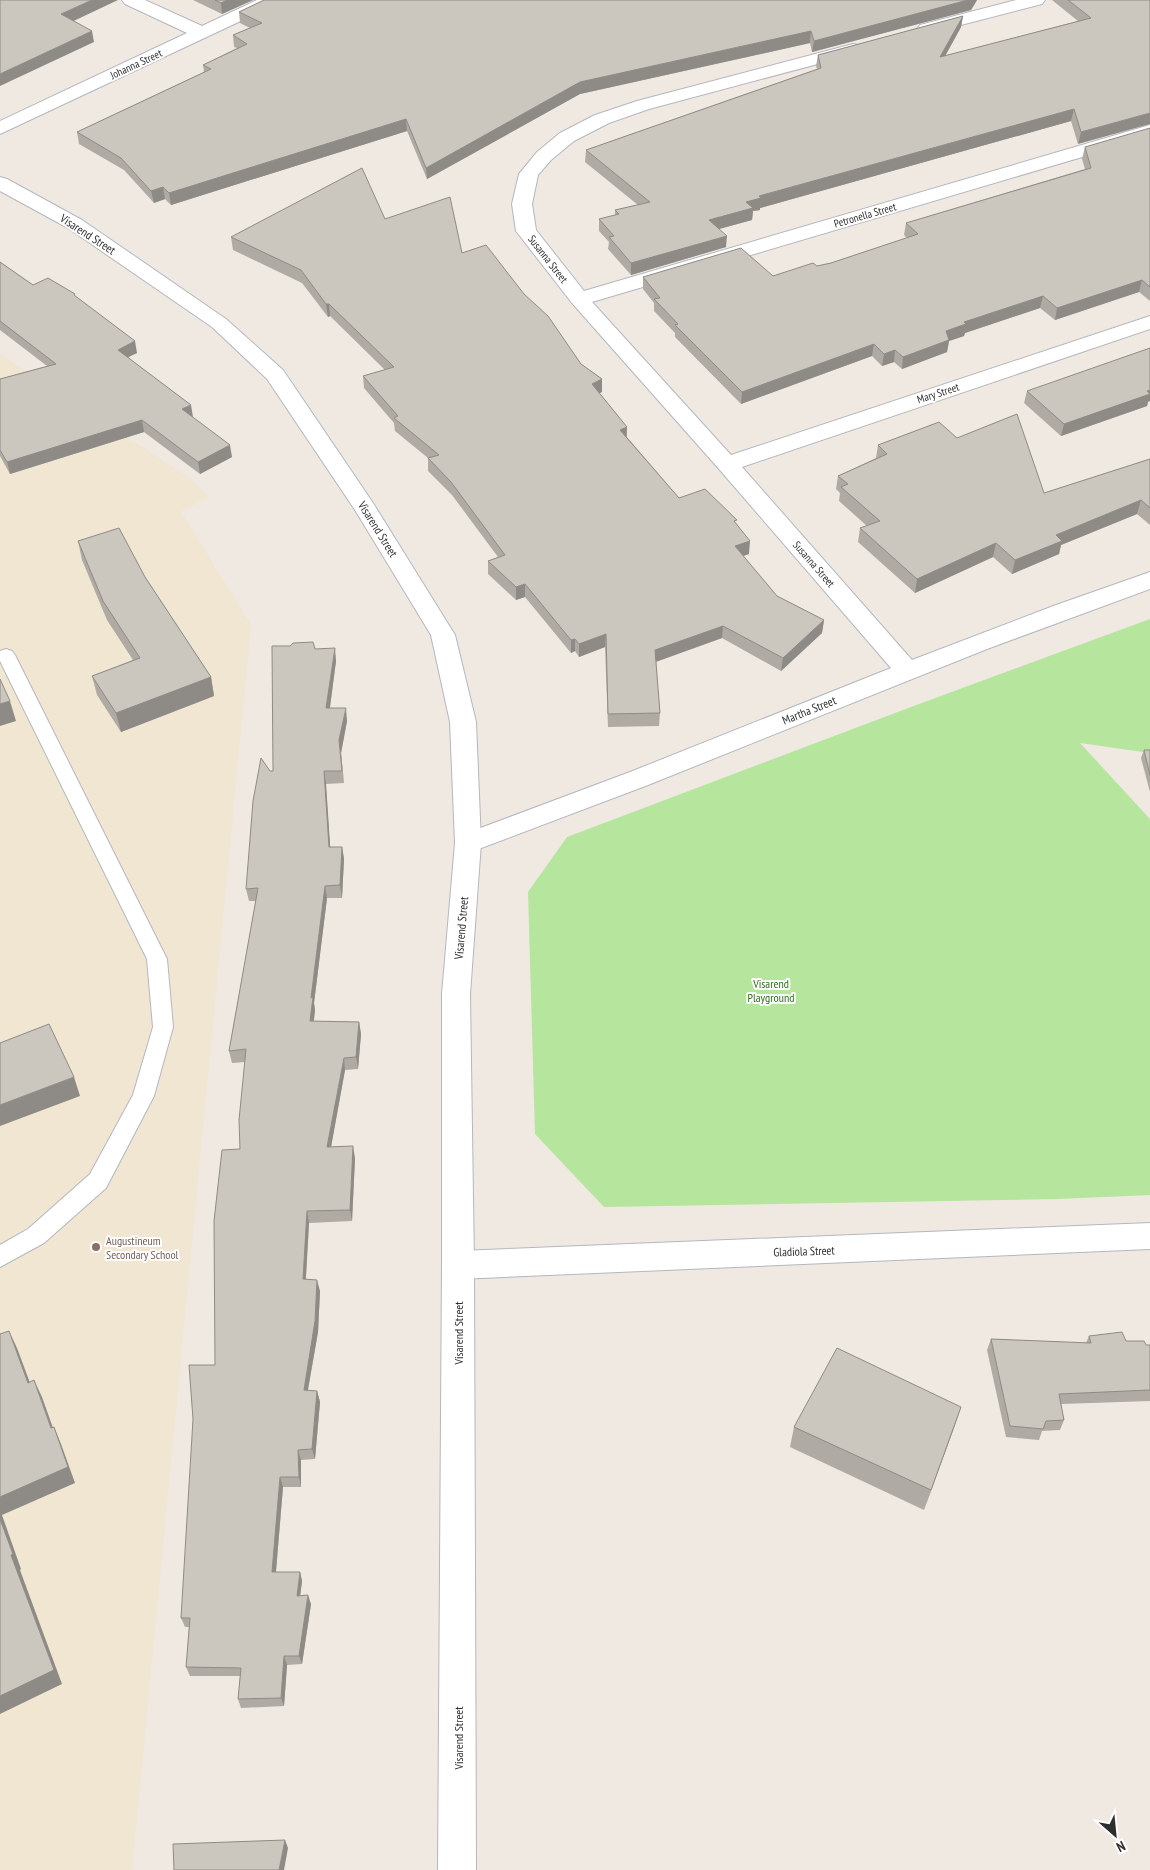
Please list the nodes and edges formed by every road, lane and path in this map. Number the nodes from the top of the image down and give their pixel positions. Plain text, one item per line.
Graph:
1 (132, 0) edge
2 (271, 0) edge
3 (1036, 0) edge
4 (202, 33) junction
5 (910, 34) edge
6 (872, 44) edge
7 (0, 128) edge
8 (1150, 131) edge
9 (0, 182) edge
10 (579, 299) junction
11 (1150, 322) edge
12 (727, 464) junction
13 (1150, 580) edge
14 (6, 655) dead end
15 (907, 671) junction
16 (468, 843) junction
17 (1150, 1236) edge
18 (0, 1258) edge
19 (458, 1265) junction
20 (457, 1870) edge

1 - 4 street
2 - 4 street, Johanna Street
3 - 5 street
4 - 7 street, Johanna Street
6 - 10 street, Susanna Street
8 - 10 street, Petronella Street
9 - 16 street, Visarend Street
10 - 12 street, Susanna Street
11 - 12 street, Mary Street
12 - 15 street, Susanna Street
13 - 15 street, Martha Street
14 - 18 lane
15 - 16 street, Martha Street
16 - 19 street, Visarend Street
17 - 19 street, Gladiola Street
19 - 20 street, Visarend Street

